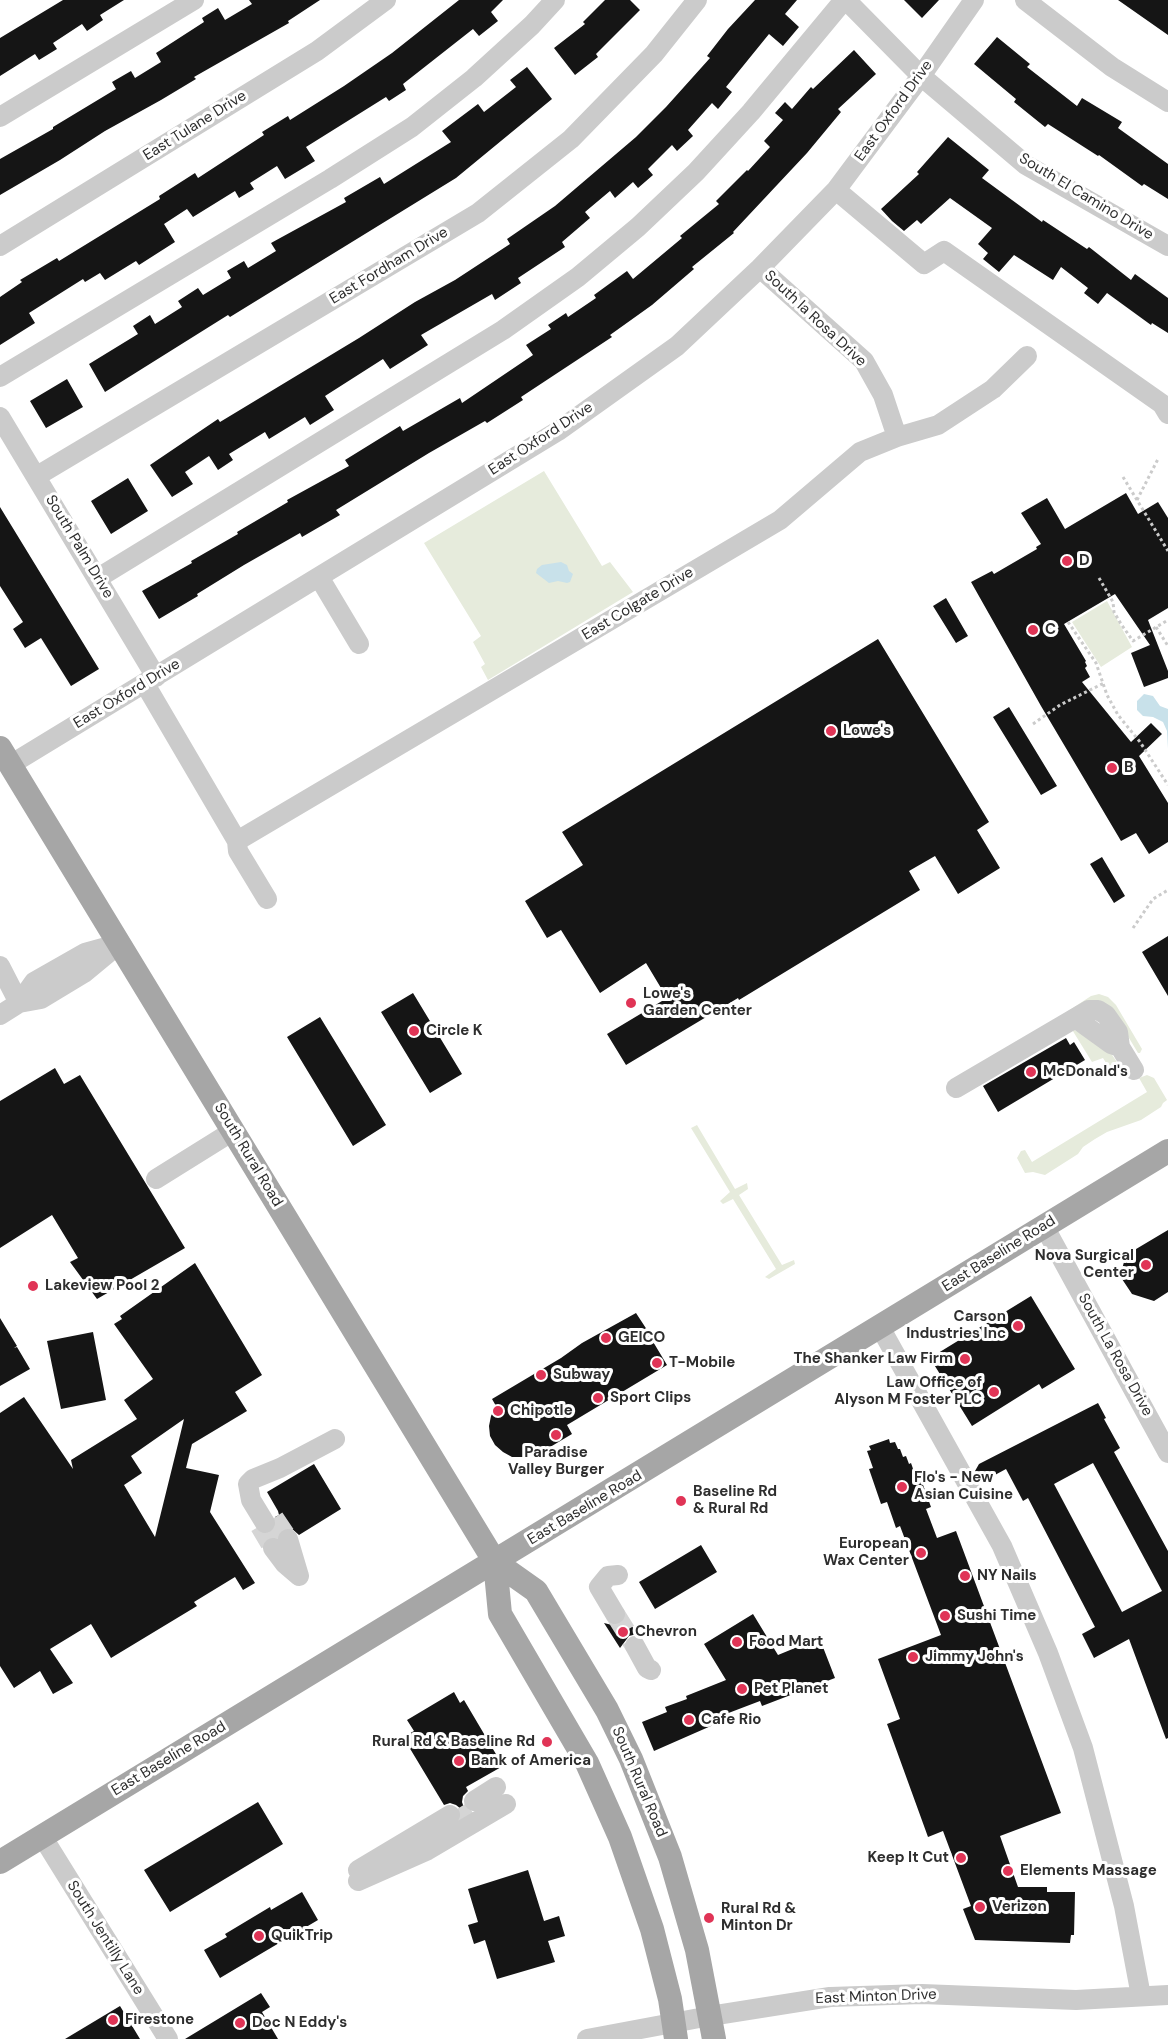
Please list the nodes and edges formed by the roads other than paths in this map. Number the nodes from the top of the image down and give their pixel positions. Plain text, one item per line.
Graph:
1 (194, 0) edge
2 (386, 0) edge
3 (555, 0) edge
4 (696, 0) edge
5 (845, 0) edge
6 (974, 0) edge
7 (1025, 0) edge
8 (921, 76) junction
9 (1168, 102) edge
10 (0, 117) edge
11 (836, 190) junction
12 (0, 246) edge
13 (1168, 246) edge
14 (760, 268) junction
15 (1027, 356) dead end
16 (0, 377) edge
17 (1168, 414) edge
18 (0, 417) edge
19 (897, 437) junction
20 (37, 476) junction
21 (98, 578) junction
22 (319, 578) junction
23 (359, 644) dead end
24 (151, 681) junction
25 (5, 757) edge
26 (237, 841) junction
27 (267, 899) dead end
28 (119, 944) junction
29 (0, 966) edge
30 (19, 1003) junction
31 (0, 1015) edge
32 (1134, 1070) dead end
33 (956, 1088) dead end
34 (233, 1131) junction
35 (1168, 1151) edge
36 (156, 1179) dead end
37 (1044, 1226) junction
38 (880, 1327) junction
39 (335, 1439) dead end
40 (1168, 1453) edge
41 (266, 1522) tunnel mouth
42 (280, 1543) tunnel mouth
43 (495, 1562) junction
44 (618, 1575) dead end
45 (299, 1576) dead end
46 (615, 1614) tunnel mouth
47 (634, 1646) tunnel mouth
48 (651, 1670) dead end
49 (476, 1804) tunnel mouth
50 (452, 1819) tunnel mouth
51 (42, 1836) junction
52 (0, 1862) edge
53 (1168, 1995) edge
54 (1141, 1996) junction
55 (712, 2027) edge
56 (675, 2031) edge
57 (168, 2039) edge
58 (587, 2039) edge

1 - 10 street
2 - 12 street, East Tulane Drive
3 - 16 street
4 - 20 street, East Fordham Drive
5 - 8 street, South El Camino Drive
5 - 21 street
6 - 8 street, East Oxford Drive
7 - 9 street
8 - 11 street, East Oxford Drive
8 - 13 street, South El Camino Drive
11 - 14 street, East Oxford Drive
11 - 17 street
14 - 19 street, South la Rosa Drive
14 - 22 street, East Oxford Drive
15 - 19 street, East Colgate Drive
18 - 20 street, South Palm Drive
19 - 26 street, East Colgate Drive
20 - 21 street, South Palm Drive
21 - 24 street, South Palm Drive
22 - 23 street
22 - 24 street, East Oxford Drive
24 - 25 street, East Oxford Drive
24 - 26 street, South Palm Drive
25 - 28 main road, South Rural Road
26 - 27 street, South Palm Drive
28 - 30 street
28 - 34 main road, South Rural Road
29 - 30 street
30 - 31 street
32 - 33 street
34 - 36 street
34 - 43 main road, South Rural Road
35 - 37 main road, East Baseline Road
37 - 38 main road, East Baseline Road
37 - 40 street, South La Rosa Drive
38 - 43 main road, East Baseline Road
38 - 54 street
39 - 41 street
42 - 45 street
43 - 51 main road, East Baseline Road
43 - 55 main road, South Rural Road
43 - 56 main road, South Rural Road
44 - 46 street
47 - 48 street
49 - 50 street
51 - 52 main road, East Baseline Road
51 - 57 street, South Jentilly Lane
53 - 54 street, East Minton Drive
54 - 55 street, East Minton Drive
55 - 56 street, East Minton Drive
56 - 58 street, East Minton Drive

